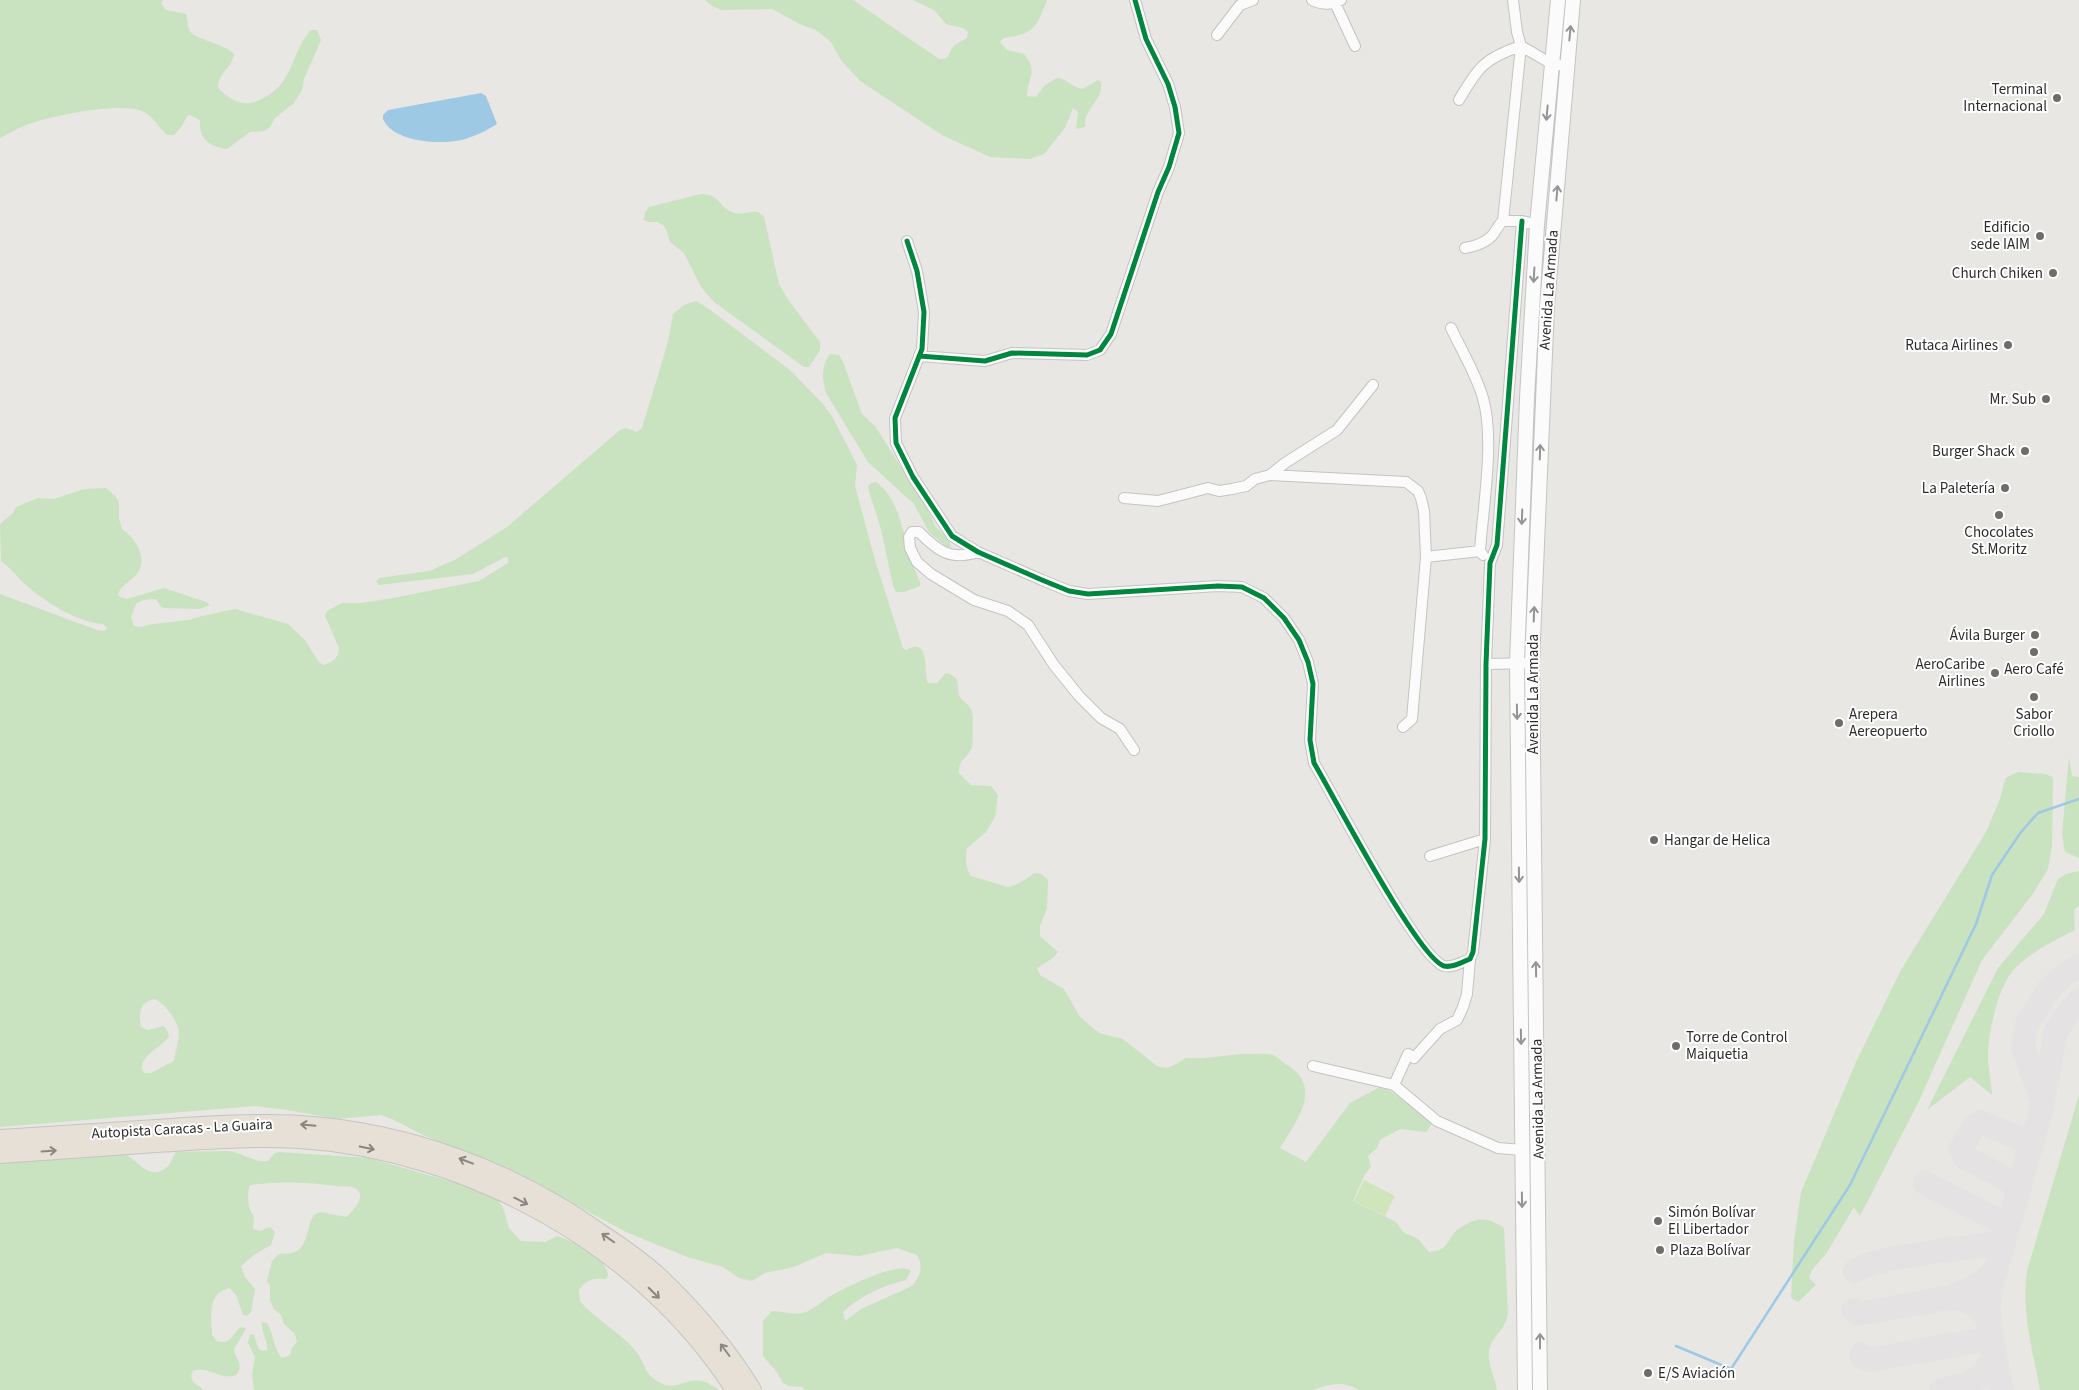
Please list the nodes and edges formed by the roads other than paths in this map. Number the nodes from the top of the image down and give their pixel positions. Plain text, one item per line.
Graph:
1 (1135, 0) edge
2 (1253, 0) edge
3 (1312, 0) edge
4 (1513, 0) edge
5 (1558, 0) edge
6 (1573, 0) edge
7 (1338, 2) edge
8 (1217, 35) dead end
9 (1355, 46) dead end
10 (1521, 46) junction
11 (1552, 64) junction
12 (1567, 66) junction
13 (1459, 100) dead end
14 (1503, 220) junction
15 (1522, 221) junction
16 (1537, 225) junction
17 (907, 241) dead end
18 (1465, 248) dead end
19 (1451, 328) dead end
20 (919, 356) junction
21 (1373, 385) dead end
22 (1270, 475) junction
23 (1124, 498) dead end
24 (1480, 551) junction
25 (978, 552) junction
26 (1426, 557) junction
27 (1490, 563) junction
28 (1517, 663) junction
29 (1532, 663) junction
30 (1486, 664) junction
31 (1403, 727) dead end
32 (1134, 750) dead end
33 (1486, 839) junction
34 (1430, 856) dead end
35 (1470, 959) junction
36 (1313, 1066) dead end
37 (1394, 1085) junction
38 (0, 1139) edge
39 (1522, 1150) junction
40 (0, 1154) edge
41 (735, 1390) edge
42 (752, 1390) edge
43 (1525, 1390) edge
44 (1540, 1390) edge

1 - 20 street
2 - 8 street
3 - 7 street
4 - 10 street
5 - 11 main road, Avenida La Armada
12 -> 6 main road, Avenida La Armada
7 - 9 street
10 - 11 street
10 - 13 street
10 - 14 street
11 - 12 street
11 -> 16 main road, Avenida La Armada
29 -> 12 main road, Avenida La Armada
14 - 15 street
14 - 18 street
15 - 16 street
15 - 27 street
16 -> 28 main road, Avenida La Armada
17 - 20 street
19 - 24 street
20 - 25 street
21 - 22 street
22 - 23 street
22 - 26 street
24 - 26 street
24 - 27 street
25 - 32 street
25 - 35 street
26 - 31 street
27 - 30 street
28 - 29 street
28 - 30 street
28 -> 39 main road, Avenida La Armada
44 -> 29 main road, Avenida La Armada
30 - 33 street
33 - 34 street
33 - 35 street
35 - 37 street
36 - 37 street
37 - 39 street
42 -> 38 highway, Autopista Caracas - La Guaira
39 -> 43 main road, Avenida La Armada
40 -> 41 highway, Autopista Caracas - La Guaira

